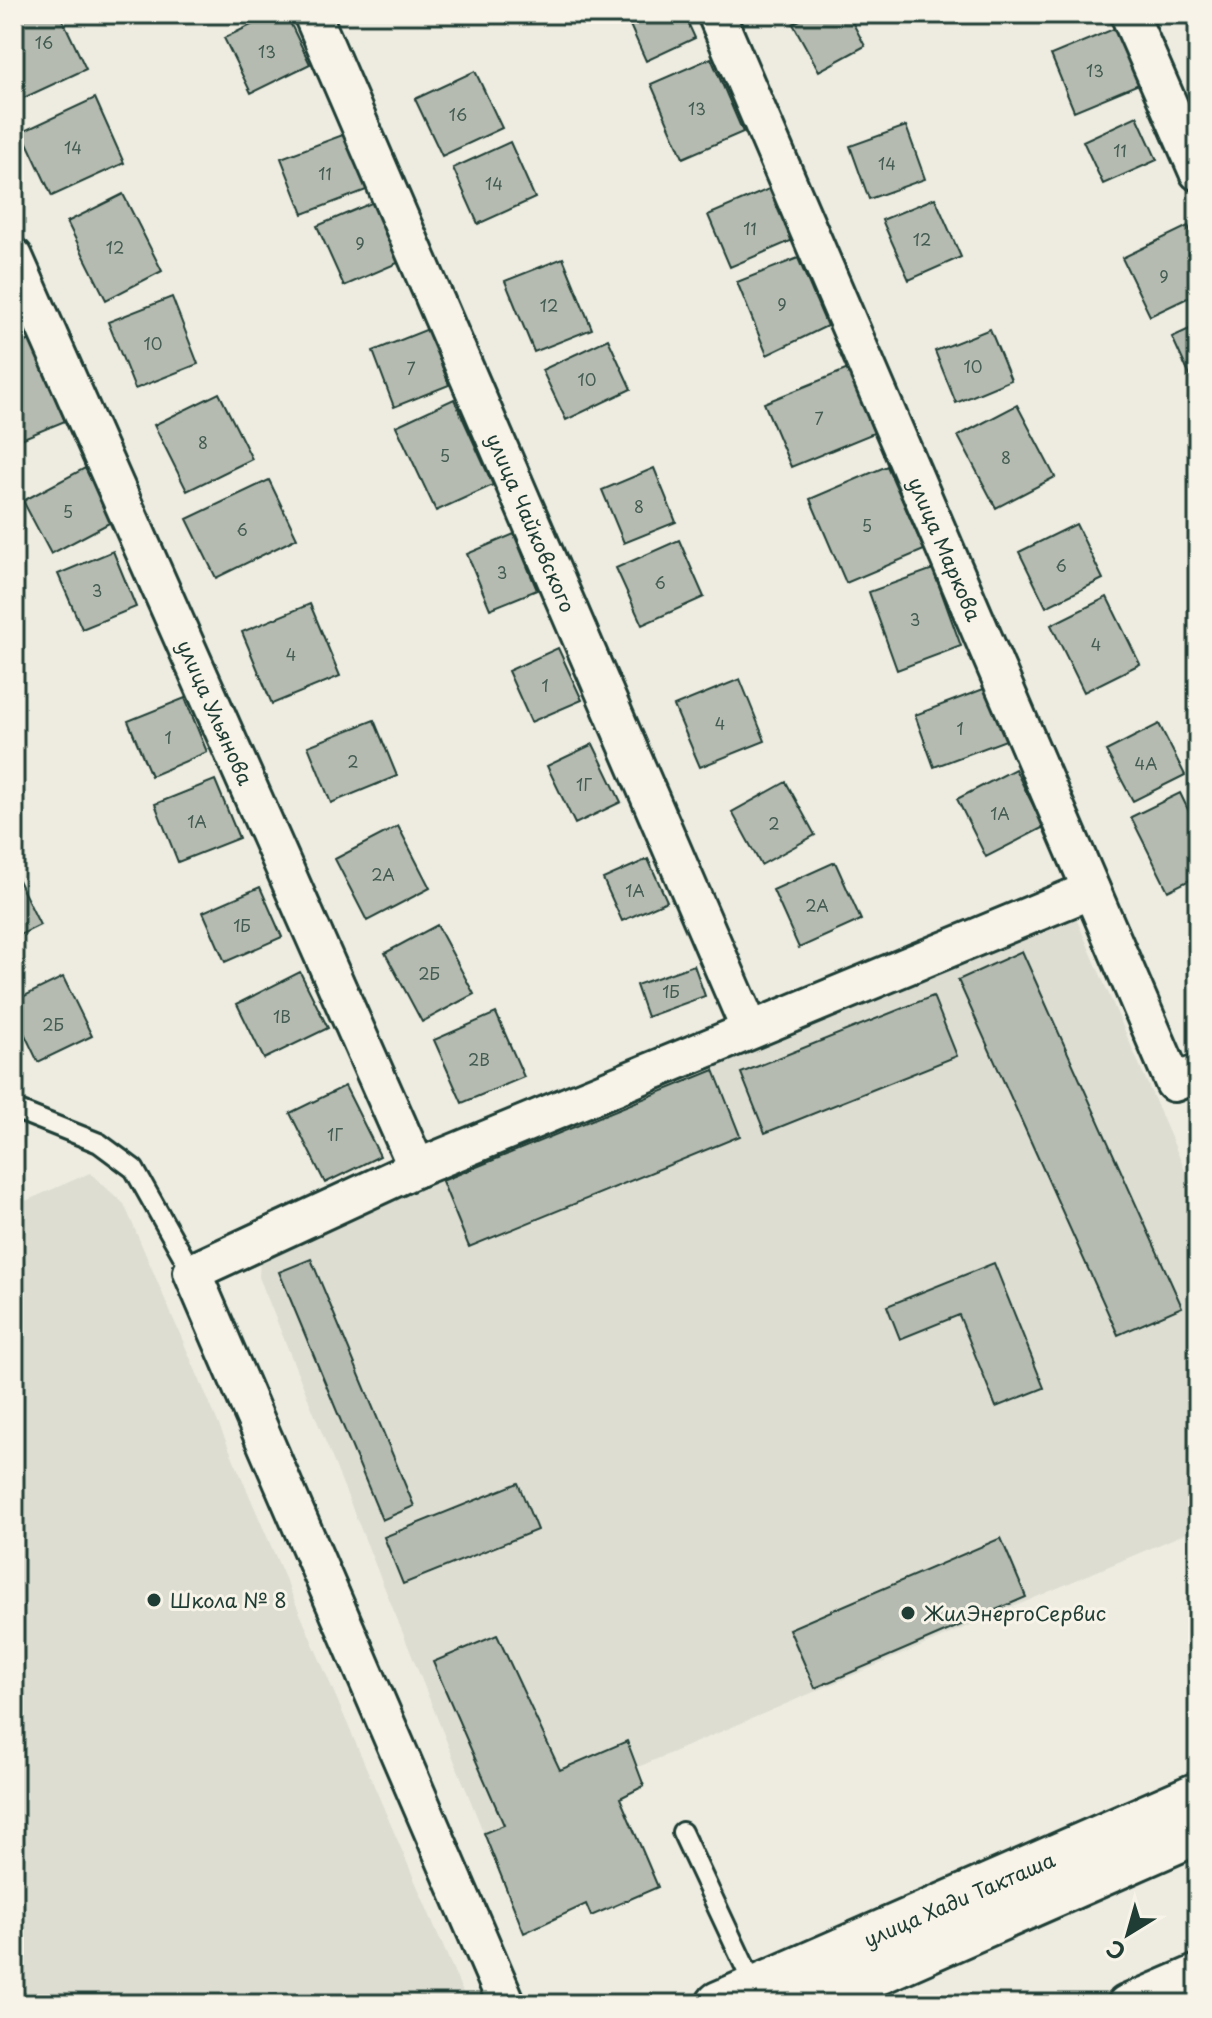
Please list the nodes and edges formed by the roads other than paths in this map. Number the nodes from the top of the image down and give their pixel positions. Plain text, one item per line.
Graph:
1 (312, 14) edge
2 (716, 14) edge
3 (1129, 14) edge
4 (1198, 172) edge
5 (14, 257) edge
6 (1091, 890) junction
7 (750, 1030) junction
8 (1186, 1078) edge
9 (14, 1109) edge
10 (417, 1168) junction
11 (192, 1272) junction
12 (1198, 1795) edge
13 (1198, 1831) edge
14 (682, 1832) dead end
15 (1198, 1973) edge
16 (737, 1996) edge
17 (507, 2004) edge
18 (805, 2004) edge
19 (1126, 2004) edge

1 - 7 street, улица Чайковского
2 - 6 street, улица Маркова
3 - 4 street
5 - 10 street, улица Ульянова
6 - 7 street
6 - 8 street, улица Маркова
7 - 10 street
9 - 11 lane
10 - 11 street
11 - 17 street
12 - 16 main road, улица Хади Такташа
13 - 18 main road, улица Хади Такташа
14 - 16 lane
15 - 19 street

